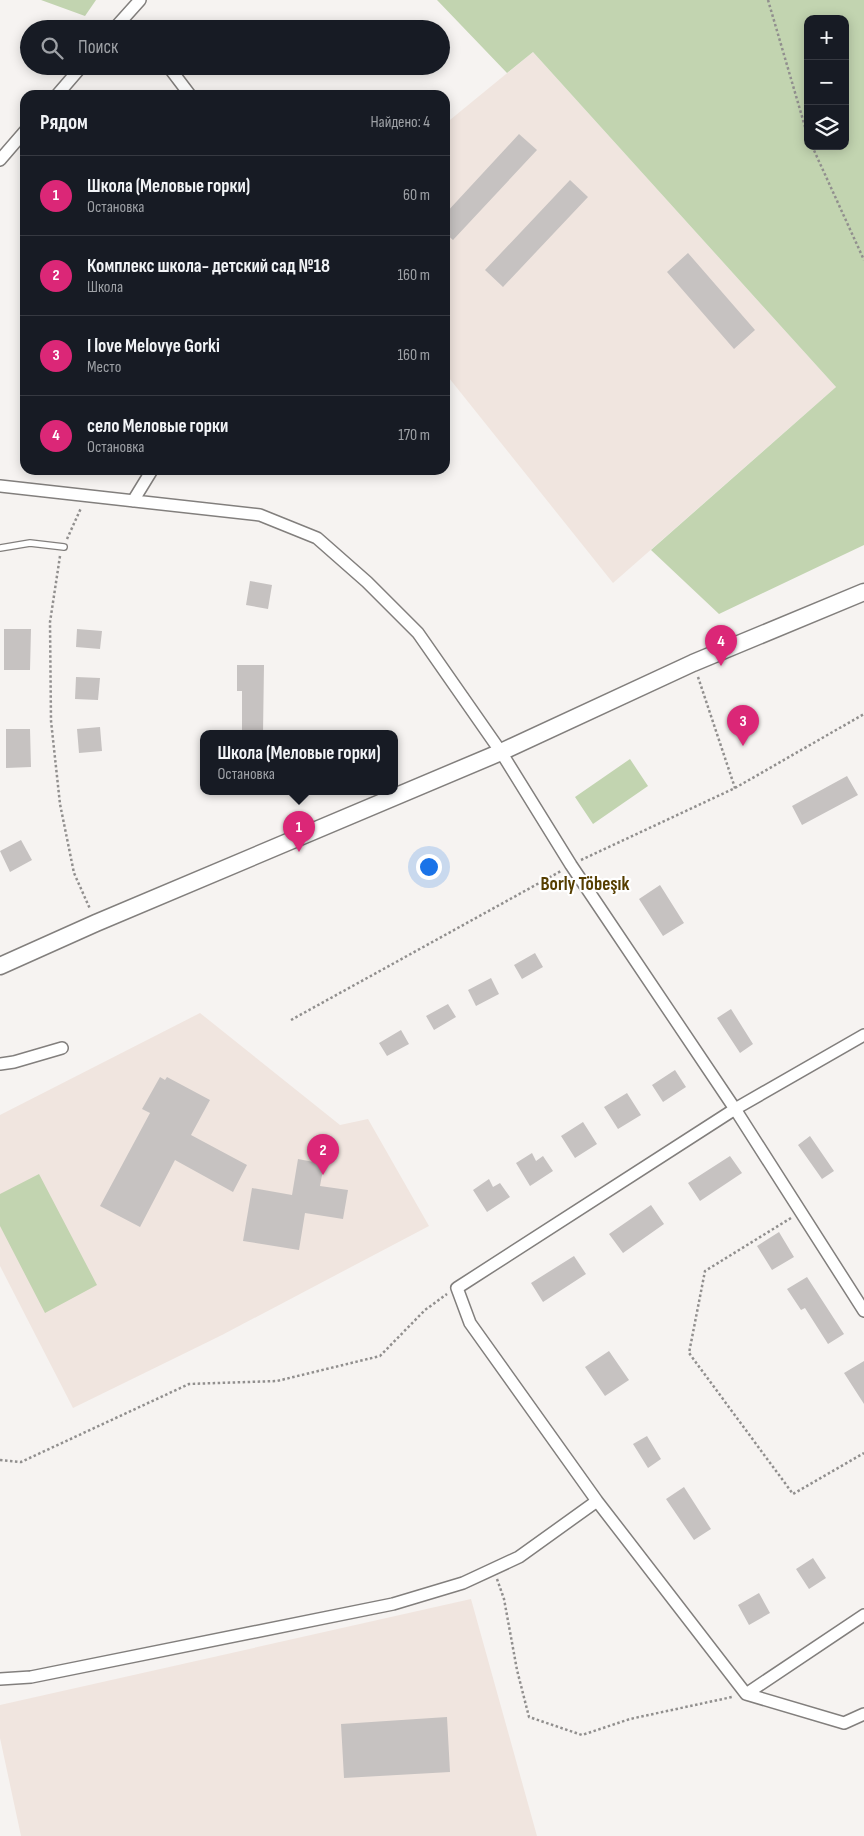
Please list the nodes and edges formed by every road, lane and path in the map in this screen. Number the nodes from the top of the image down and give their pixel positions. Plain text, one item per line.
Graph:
1 (140, 0) edge
2 (768, 0) edge
3 (122, 20) edge
4 (74, 75) edge
5 (175, 75) edge
6 (60, 90) edge
7 (186, 90) edge
8 (804, 123) edge
9 (20, 137) edge
10 (814, 150) edge
11 (0, 160) edge
12 (864, 260) edge
13 (149, 475) edge
14 (0, 486) edge
15 (87, 495) junction
16 (133, 501) junction
17 (64, 547) junction
18 (0, 548) edge
19 (864, 592) edge
20 (693, 663) junction
21 (501, 752) junction
22 (735, 788) dead end
23 (96, 923) junction
24 (0, 966) edge
25 (864, 1035) edge
26 (62, 1048) dead end
27 (0, 1064) edge
28 (735, 1109) junction
29 (801, 1212) junction
30 (457, 1288) junction
31 (863, 1306) edge
32 (864, 1453) edge
33 (0, 1460) edge
34 (597, 1501) junction
35 (493, 1570) junction
36 (864, 1615) edge
37 (0, 1679) edge
38 (746, 1694) junction
39 (864, 1714) edge

1 - 3 street
2 - 8 path
4 - 6 street
5 - 7 street
9 - 11 street
10 - 12 path
13 - 16 street
14 - 15 street
15 - 16 street
15 - 17 path
16 - 21 street
17 - 18 lane
17 - 23 path
19 - 20 street
20 - 21 street
20 - 22 path
21 - 23 street
21 - 28 street
23 - 24 street
25 - 28 street
26 - 27 street
28 - 29 street
28 - 30 street
29 - 31 street
29 - 32 path
30 - 33 path
30 - 34 street
34 - 35 street
34 - 38 street
35 - 37 street
35 - 38 path
36 - 38 street
38 - 39 street

